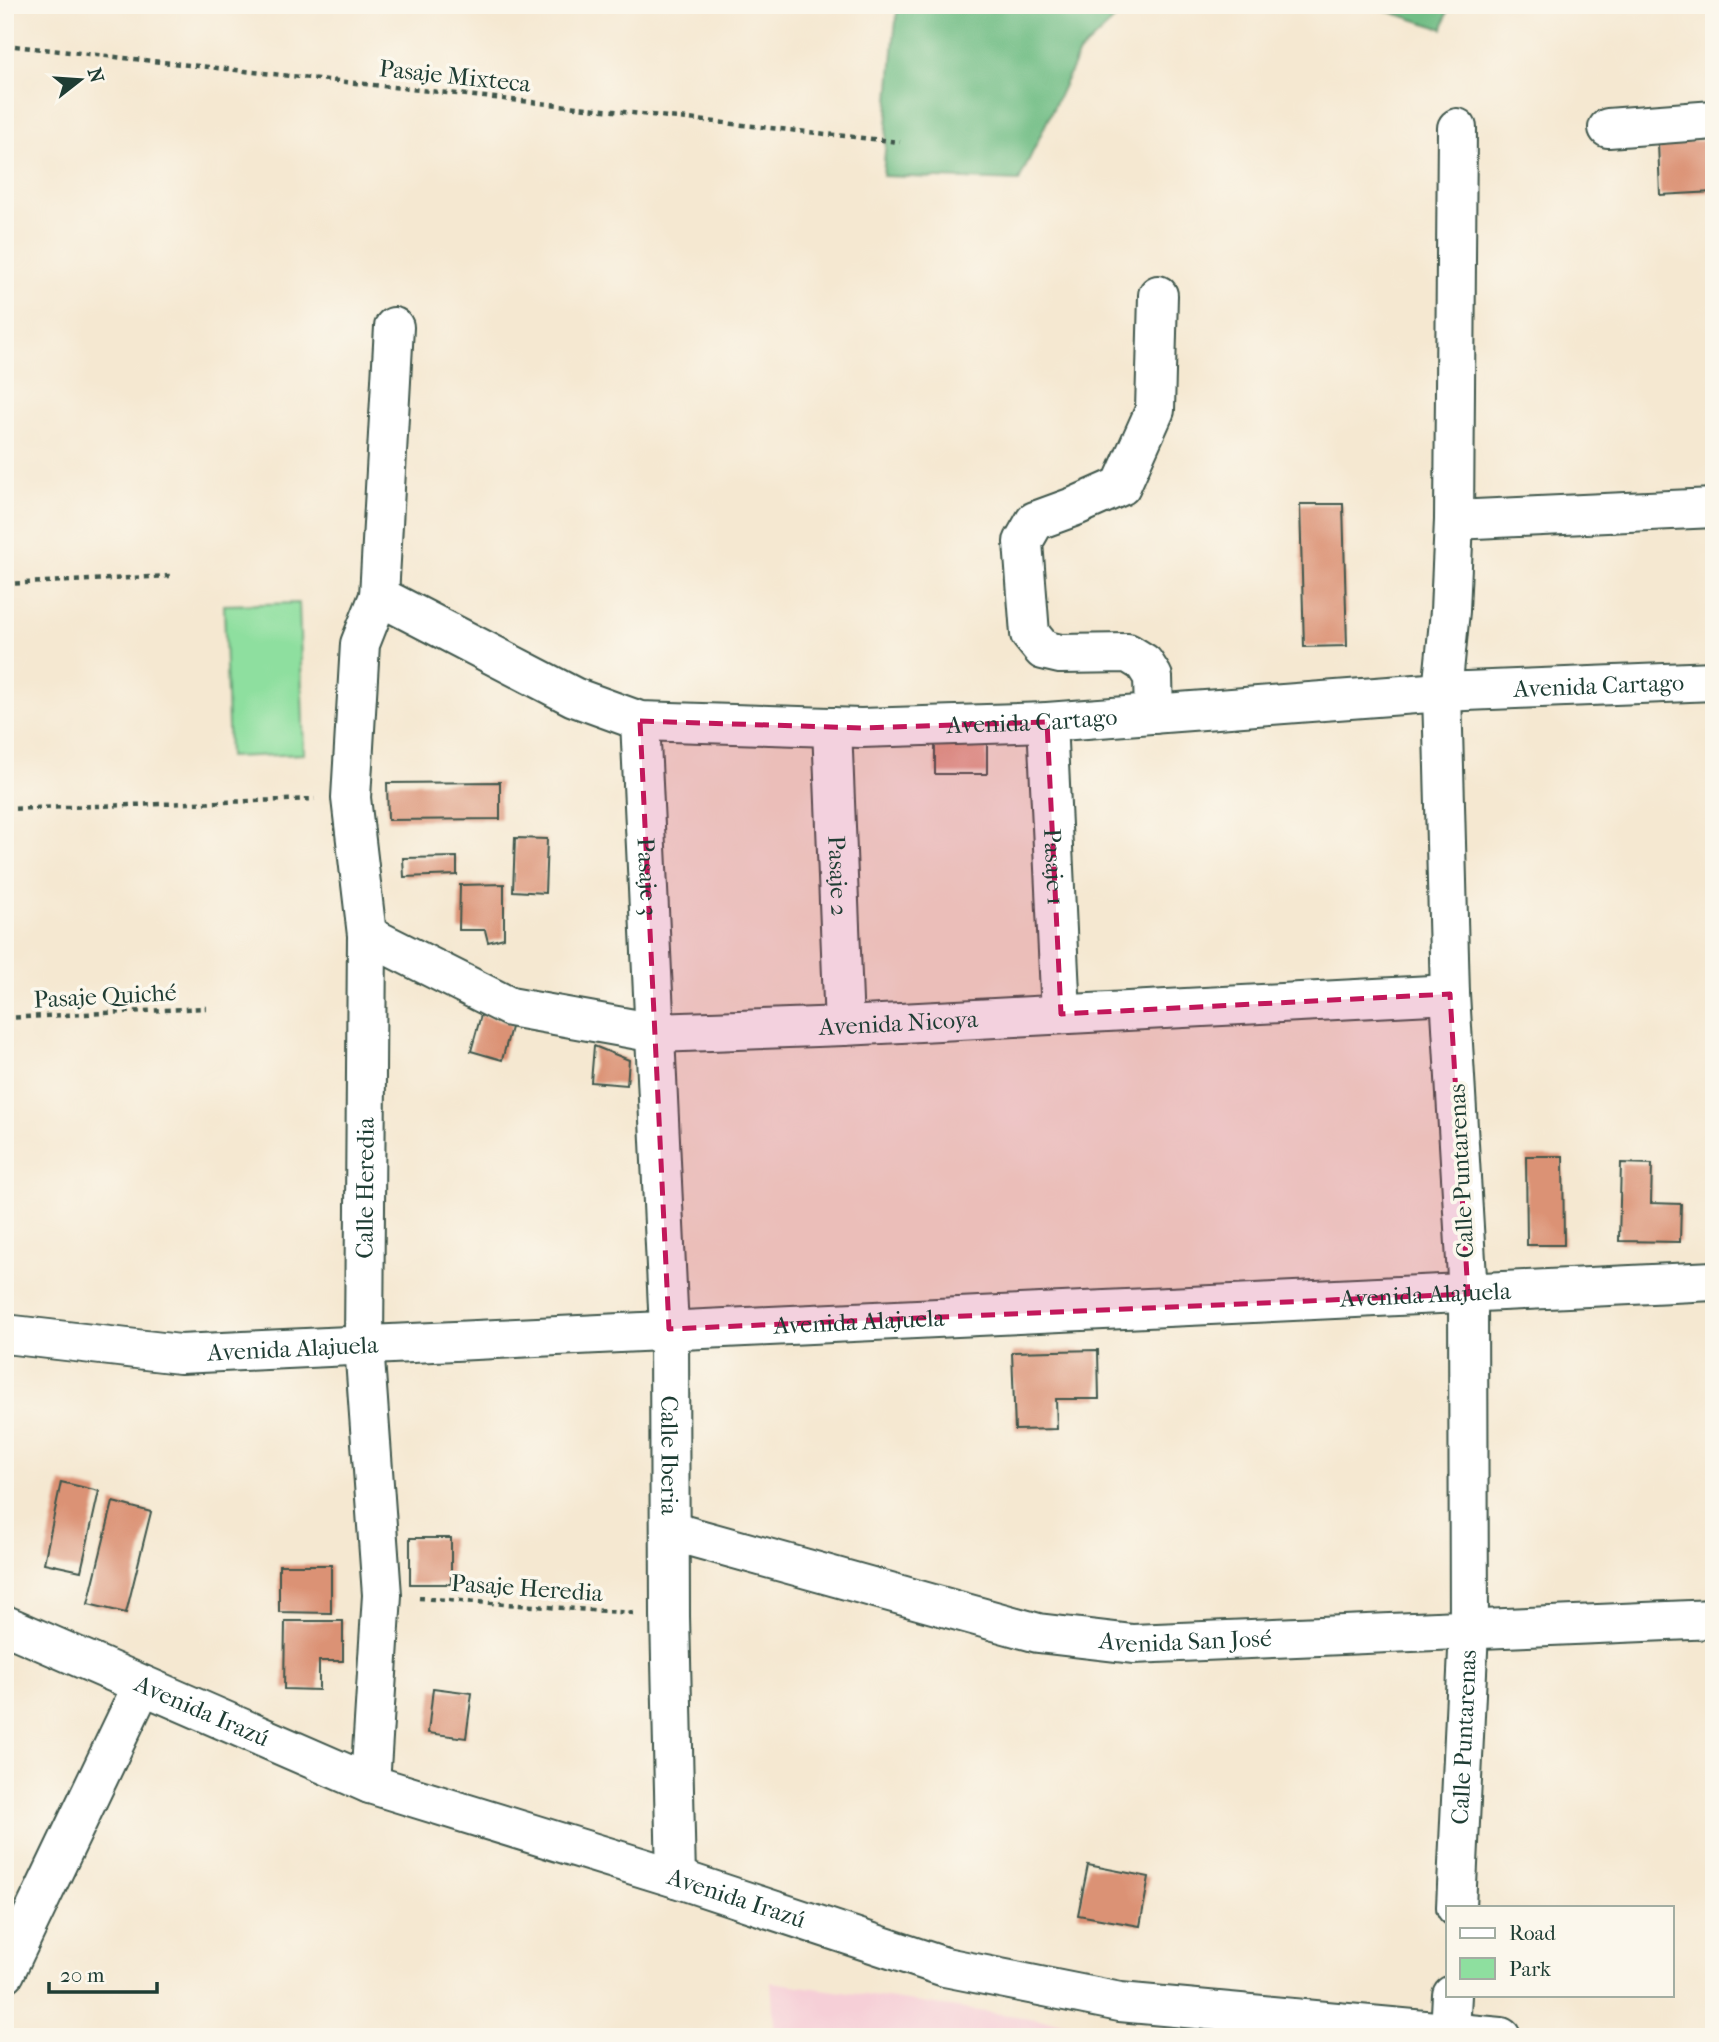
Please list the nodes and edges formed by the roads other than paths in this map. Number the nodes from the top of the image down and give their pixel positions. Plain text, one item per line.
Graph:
1 (1714, 120) edge
2 (1457, 128) dead end
3 (1608, 128) dead end
4 (1158, 295) dead end
5 (394, 327) dead end
6 (1714, 508) edge
7 (1454, 520) junction
8 (379, 596) junction
9 (1714, 681) edge
10 (1442, 692) junction
11 (1154, 713) junction
12 (640, 722) junction
13 (1048, 722) junction
14 (832, 727) junction
15 (367, 935) junction
16 (1450, 994) junction
17 (1061, 1014) junction
18 (844, 1026) junction
19 (656, 1033) junction
20 (1714, 1281) edge
21 (1468, 1294) junction
22 (669, 1329) junction
23 (5, 1334) edge
24 (364, 1345) junction
25 (670, 1531) junction
26 (1714, 1619) edge
27 (5, 1625) edge
28 (1469, 1630) junction
29 (142, 1686) junction
30 (370, 1784) junction
31 (676, 1878) junction
32 (1456, 1906) edge
33 (5, 1973) edge
34 (1452, 1996) edge
35 (1450, 2032) junction
36 (1501, 2037) edge

1 - 3 street
2 - 7 street, Calle Puntarenas
4 - 11 street
5 - 8 street, Calle Heredia
6 - 7 street
7 - 10 street, Calle Puntarenas
8 - 12 street, Avenida Cartago
8 - 15 street, Calle Heredia
9 - 10 street, Avenida Cartago
10 - 11 street, Avenida Cartago
10 - 16 street, Calle Puntarenas
11 - 13 street, Avenida Cartago
12 - 14 street, Avenida Cartago
12 - 19 street, Pasaje 3
13 - 14 street, Avenida Cartago
13 - 17 street, Pasaje 1
14 - 18 street, Pasaje 2
15 - 19 street, Avenida Nicoya
15 - 24 street, Calle Heredia
16 - 17 street, Avenida Nicoya
16 - 21 street, Calle Puntarenas
17 - 18 street, Avenida Nicoya
18 - 19 street, Avenida Nicoya
19 - 22 street, Calle Iberia
20 - 21 street, Avenida Alajuela
21 - 22 street, Avenida Alajuela
21 - 28 street, Calle Puntarenas
22 - 24 street, Avenida Alajuela
22 - 25 street, Calle Iberia
23 - 24 street, Avenida Alajuela
24 - 30 street, Calle Heredia
25 - 28 street, Avenida San José
25 - 31 street, Calle Iberia
26 - 28 street, Avenida San José
27 - 29 street, Avenida Irazú
28 - 32 street, Calle Puntarenas
29 - 30 street, Avenida Irazú
29 - 33 street
30 - 31 street, Avenida Irazú
31 - 35 street, Avenida Irazú
34 - 35 street
35 - 36 street, Avenida Irazú

